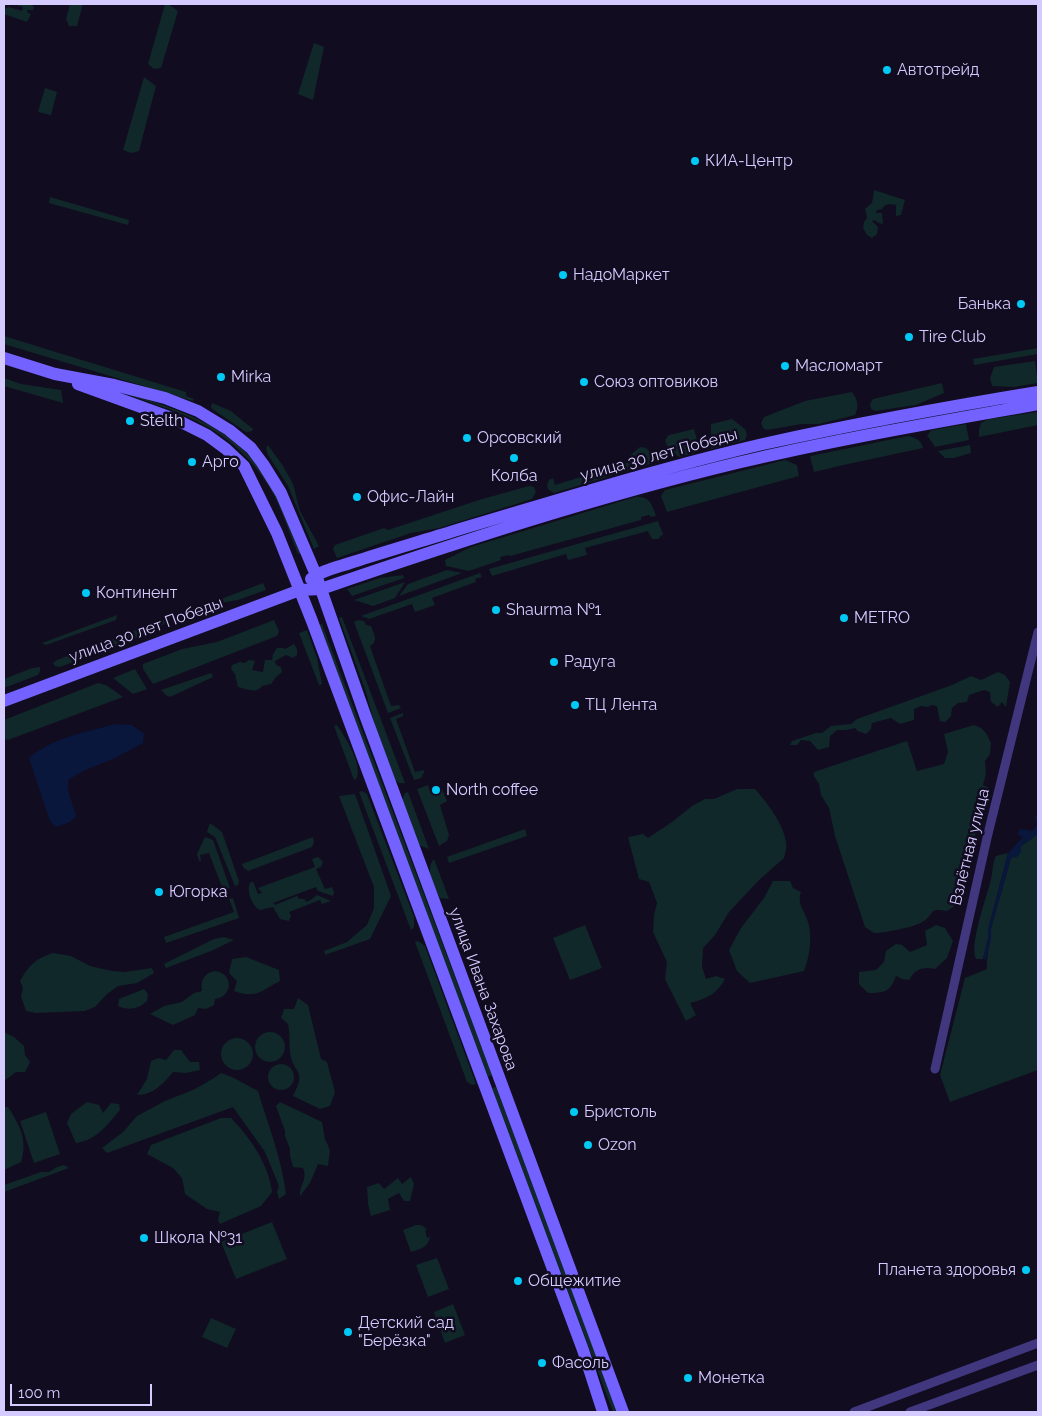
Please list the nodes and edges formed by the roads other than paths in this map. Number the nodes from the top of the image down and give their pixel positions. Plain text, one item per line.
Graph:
1 (4, 358) edge
2 (56, 374) junction
3 (1038, 392) edge
4 (1038, 404) edge
5 (316, 575) junction
6 (321, 589) junction
7 (300, 590) junction
8 (1038, 632) edge
9 (4, 701) edge
10 (935, 1069) dead end
11 (1038, 1343) edge
12 (1038, 1365) edge
13 (604, 1412) edge
14 (624, 1412) edge
15 (854, 1412) edge
16 (910, 1412) edge

1 - 2 main road
2 - 5 main road, улица Ивана Захарова
2 - 7 main road, улица Ивана Захарова
3 - 5 main road, улица 30 лет Победы
4 - 6 main road, улица 30 лет Победы
5 - 6 main road, улица Ивана Захарова
5 - 7 main road, улица 30 лет Победы
6 - 7 main road, улица 30 лет Победы
6 - 14 main road, улица Ивана Захарова
7 - 9 main road, улица 30 лет Победы
7 - 13 main road, улица Ивана Захарова
8 - 10 street, Взлётная улица
11 - 15 street
12 - 16 street

